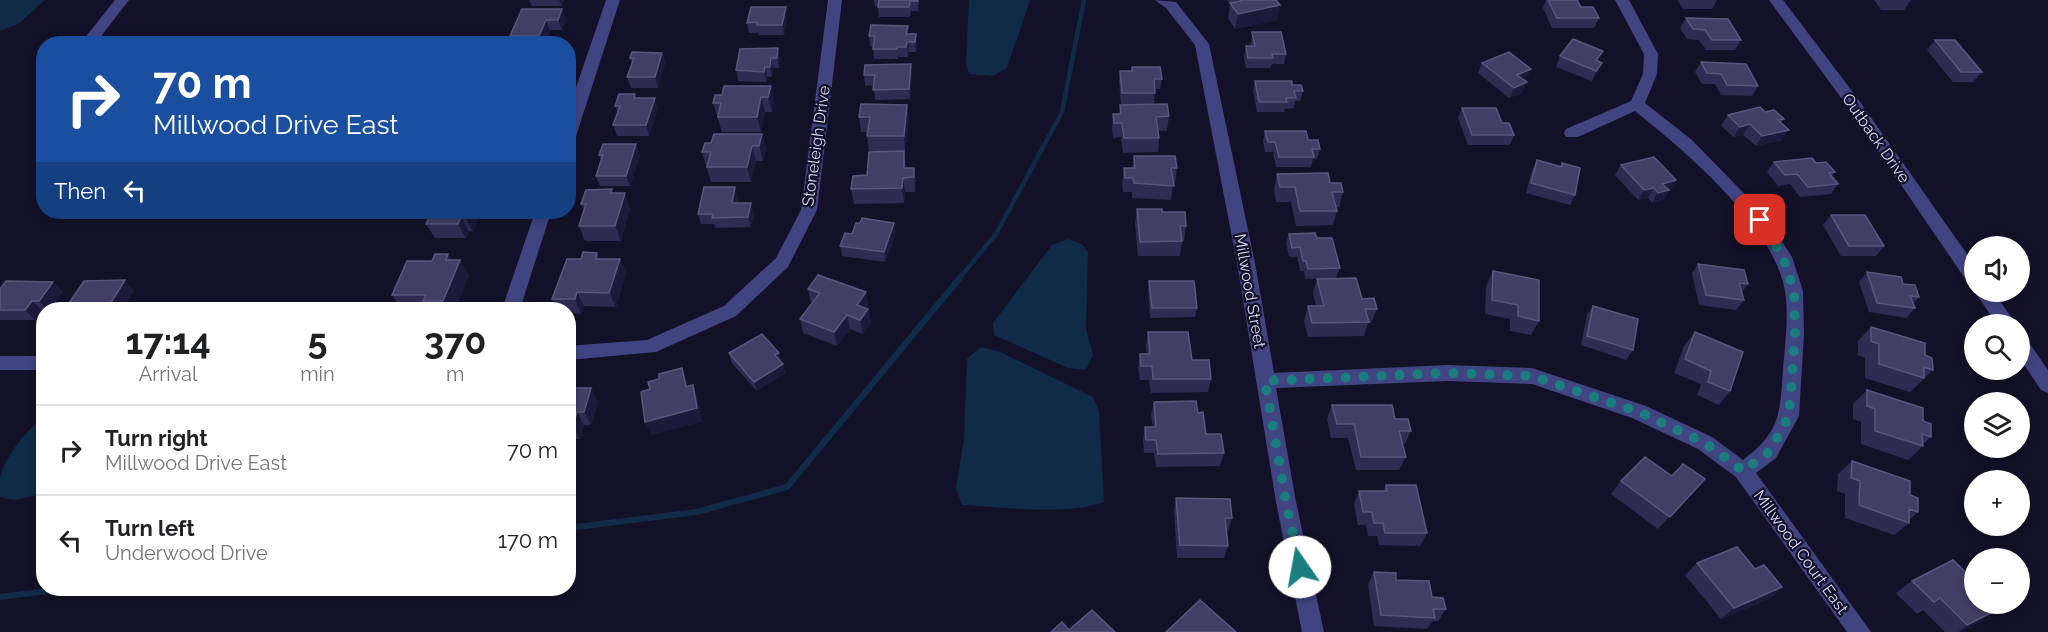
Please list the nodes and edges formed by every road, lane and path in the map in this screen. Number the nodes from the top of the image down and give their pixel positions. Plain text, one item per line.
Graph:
1 (122, 0) edge
2 (613, 0) edge
3 (835, 0) edge
4 (1162, 0) edge
5 (1622, 0) edge
6 (1776, 0) edge
7 (93, 36) edge
8 (1637, 104) junction
9 (576, 112) edge
10 (1572, 133) dead end
11 (541, 219) edge
12 (1964, 264) edge
13 (513, 302) edge
14 (576, 353) edge
15 (2030, 358) edge
16 (0, 363) edge
17 (36, 363) edge
18 (1265, 381) junction
19 (2048, 385) edge
20 (1743, 471) junction
21 (1313, 632) edge
22 (1860, 632) edge

1 - 7 street
2 - 9 street
3 - 14 street, Stoneleigh Drive
4 - 18 street, Millwood Street
5 - 8 street
6 - 12 street, Outback Drive
8 - 10 street
8 - 20 street
11 - 13 street
15 - 19 street
16 - 17 street
18 - 20 street, Millwood Court East
18 - 21 street, Millwood Street
20 - 22 street, Millwood Court East

